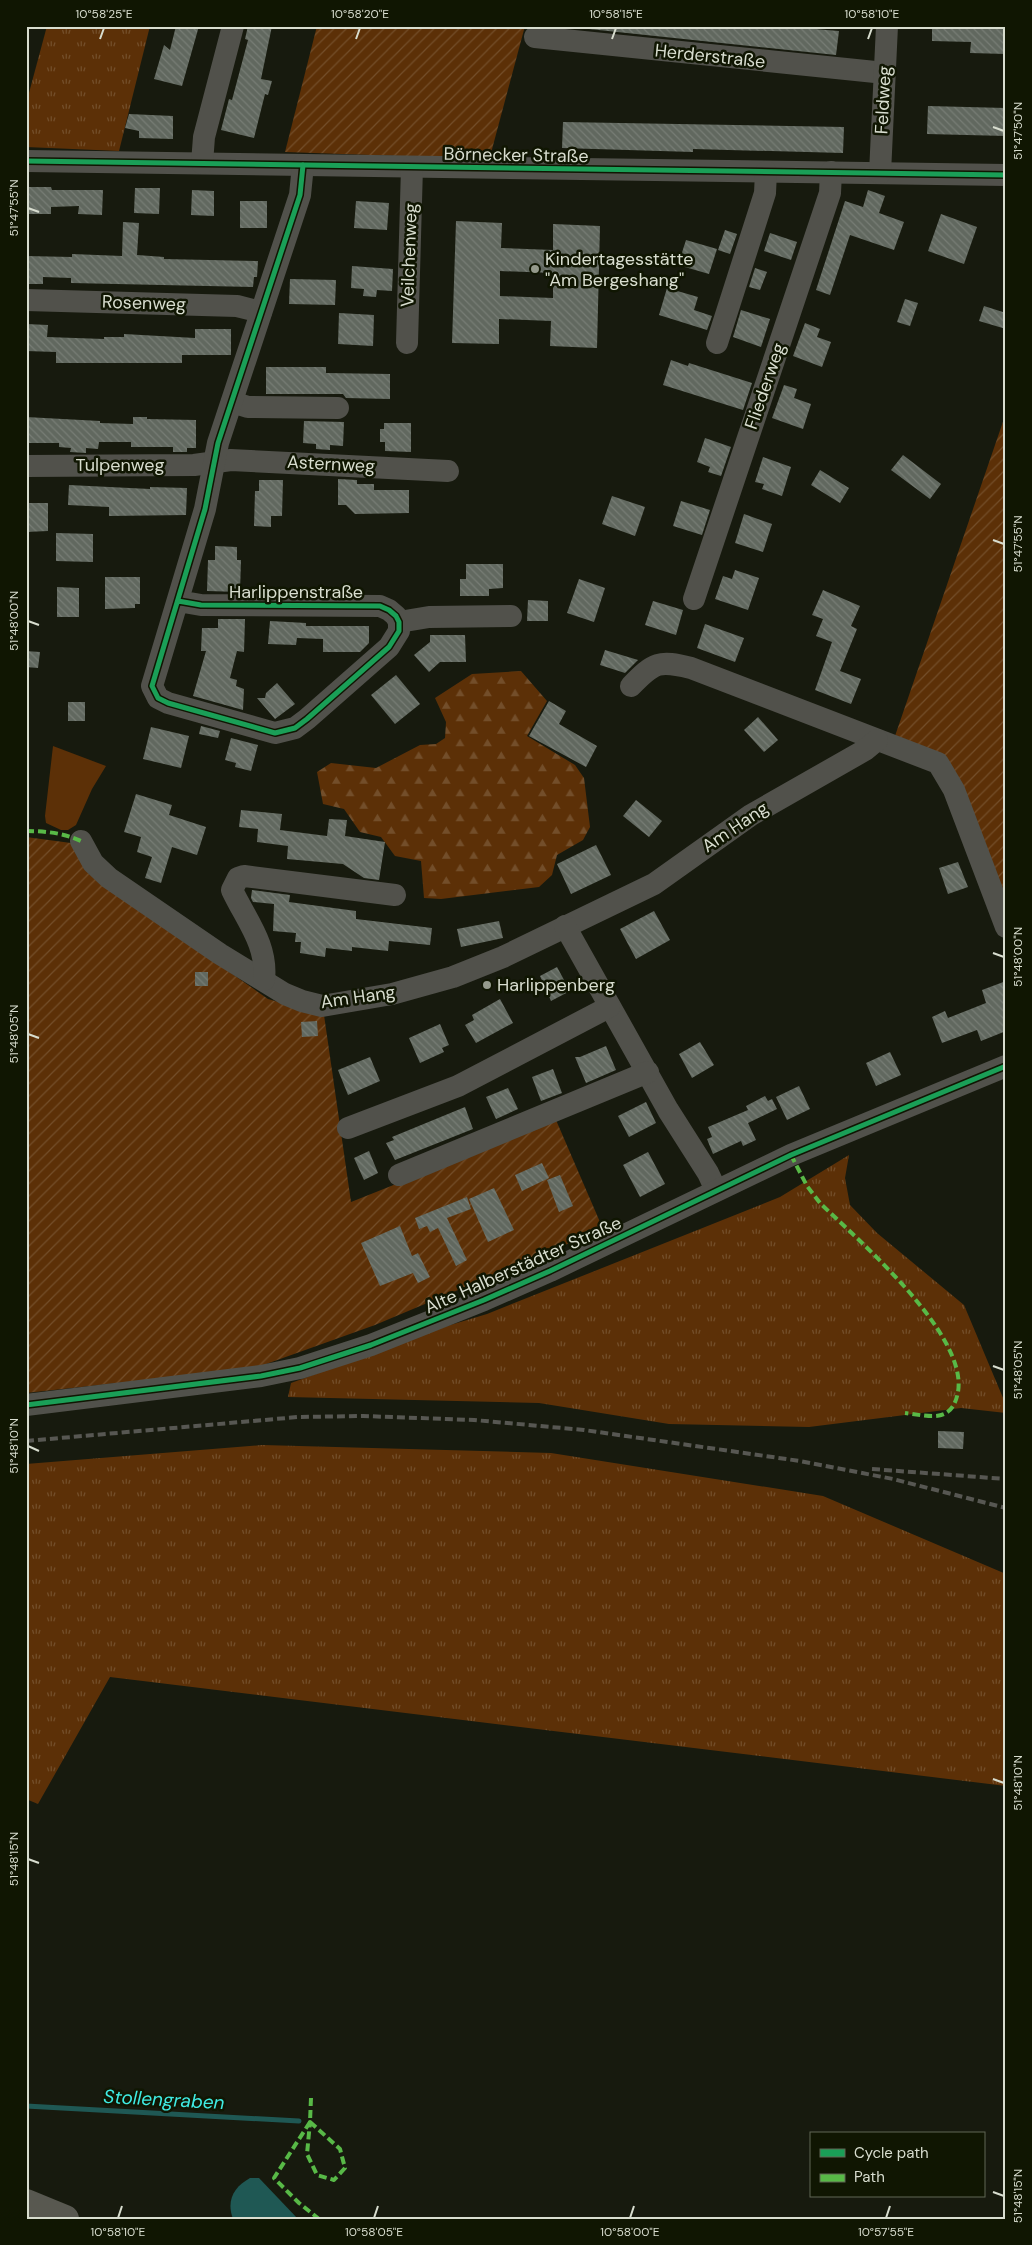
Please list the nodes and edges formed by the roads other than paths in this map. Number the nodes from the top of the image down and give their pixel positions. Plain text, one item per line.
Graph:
1 (233, 26) edge
2 (887, 26) edge
3 (535, 37) dead end
4 (885, 73) junction
5 (26, 161) edge
6 (202, 163) junction
7 (304, 164) junction
8 (412, 167) junction
9 (766, 172) junction
10 (831, 172) junction
11 (880, 173) junction
12 (1006, 175) edge
13 (26, 300) edge
14 (261, 312) junction
15 (407, 343) dead end
16 (717, 343) dead end
17 (232, 402) junction
18 (338, 408) dead end
19 (214, 461) junction
20 (26, 466) edge
21 (448, 471) dead end
22 (694, 599) dead end
23 (178, 601) junction
24 (511, 616) dead end
25 (399, 622) junction
26 (631, 686) dead end
27 (877, 740) junction
28 (81, 841) dead end
29 (395, 895) dead end
30 (565, 926) junction
31 (1006, 928) edge
32 (264, 980) junction
33 (609, 1007) junction
34 (1006, 1066) edge
35 (648, 1072) junction
36 (348, 1128) dead end
37 (399, 1175) dead end
38 (716, 1190) junction
39 (26, 1405) edge
40 (26, 2203) edge
41 (65, 2219) edge

1 - 6 street
2 - 4 street, Feldweg
3 - 4 street, Herderstraße
4 - 11 street, Feldweg
5 - 6 street, Börnecker Straße
6 - 7 street, Börnecker Straße
7 - 8 street, Börnecker Straße
7 - 14 street
8 - 9 street, Börnecker Straße
8 - 15 street, Veilchenweg
9 - 10 street, Börnecker Straße
9 - 16 street
10 - 11 street, Börnecker Straße
10 - 22 street, Fliederweg
11 - 12 street, Börnecker Straße
13 - 14 street, Rosenweg
14 - 17 street
17 - 18 street
17 - 19 street
19 - 20 street, Tulpenweg
19 - 21 street, Asternweg
19 - 23 street
23 - 25 street, Harlippenstraße
23 - 25 street
24 - 25 street
26 - 27 street
27 - 30 street, Am Hang
27 - 31 street
28 - 32 street
29 - 32 street
30 - 32 street, Am Hang
30 - 33 street
33 - 35 street
33 - 36 street
34 - 38 street, Alte Halberstädter Straße
35 - 37 street
35 - 38 street
38 - 39 street, Alte Halberstädter Straße
40 - 41 highway

